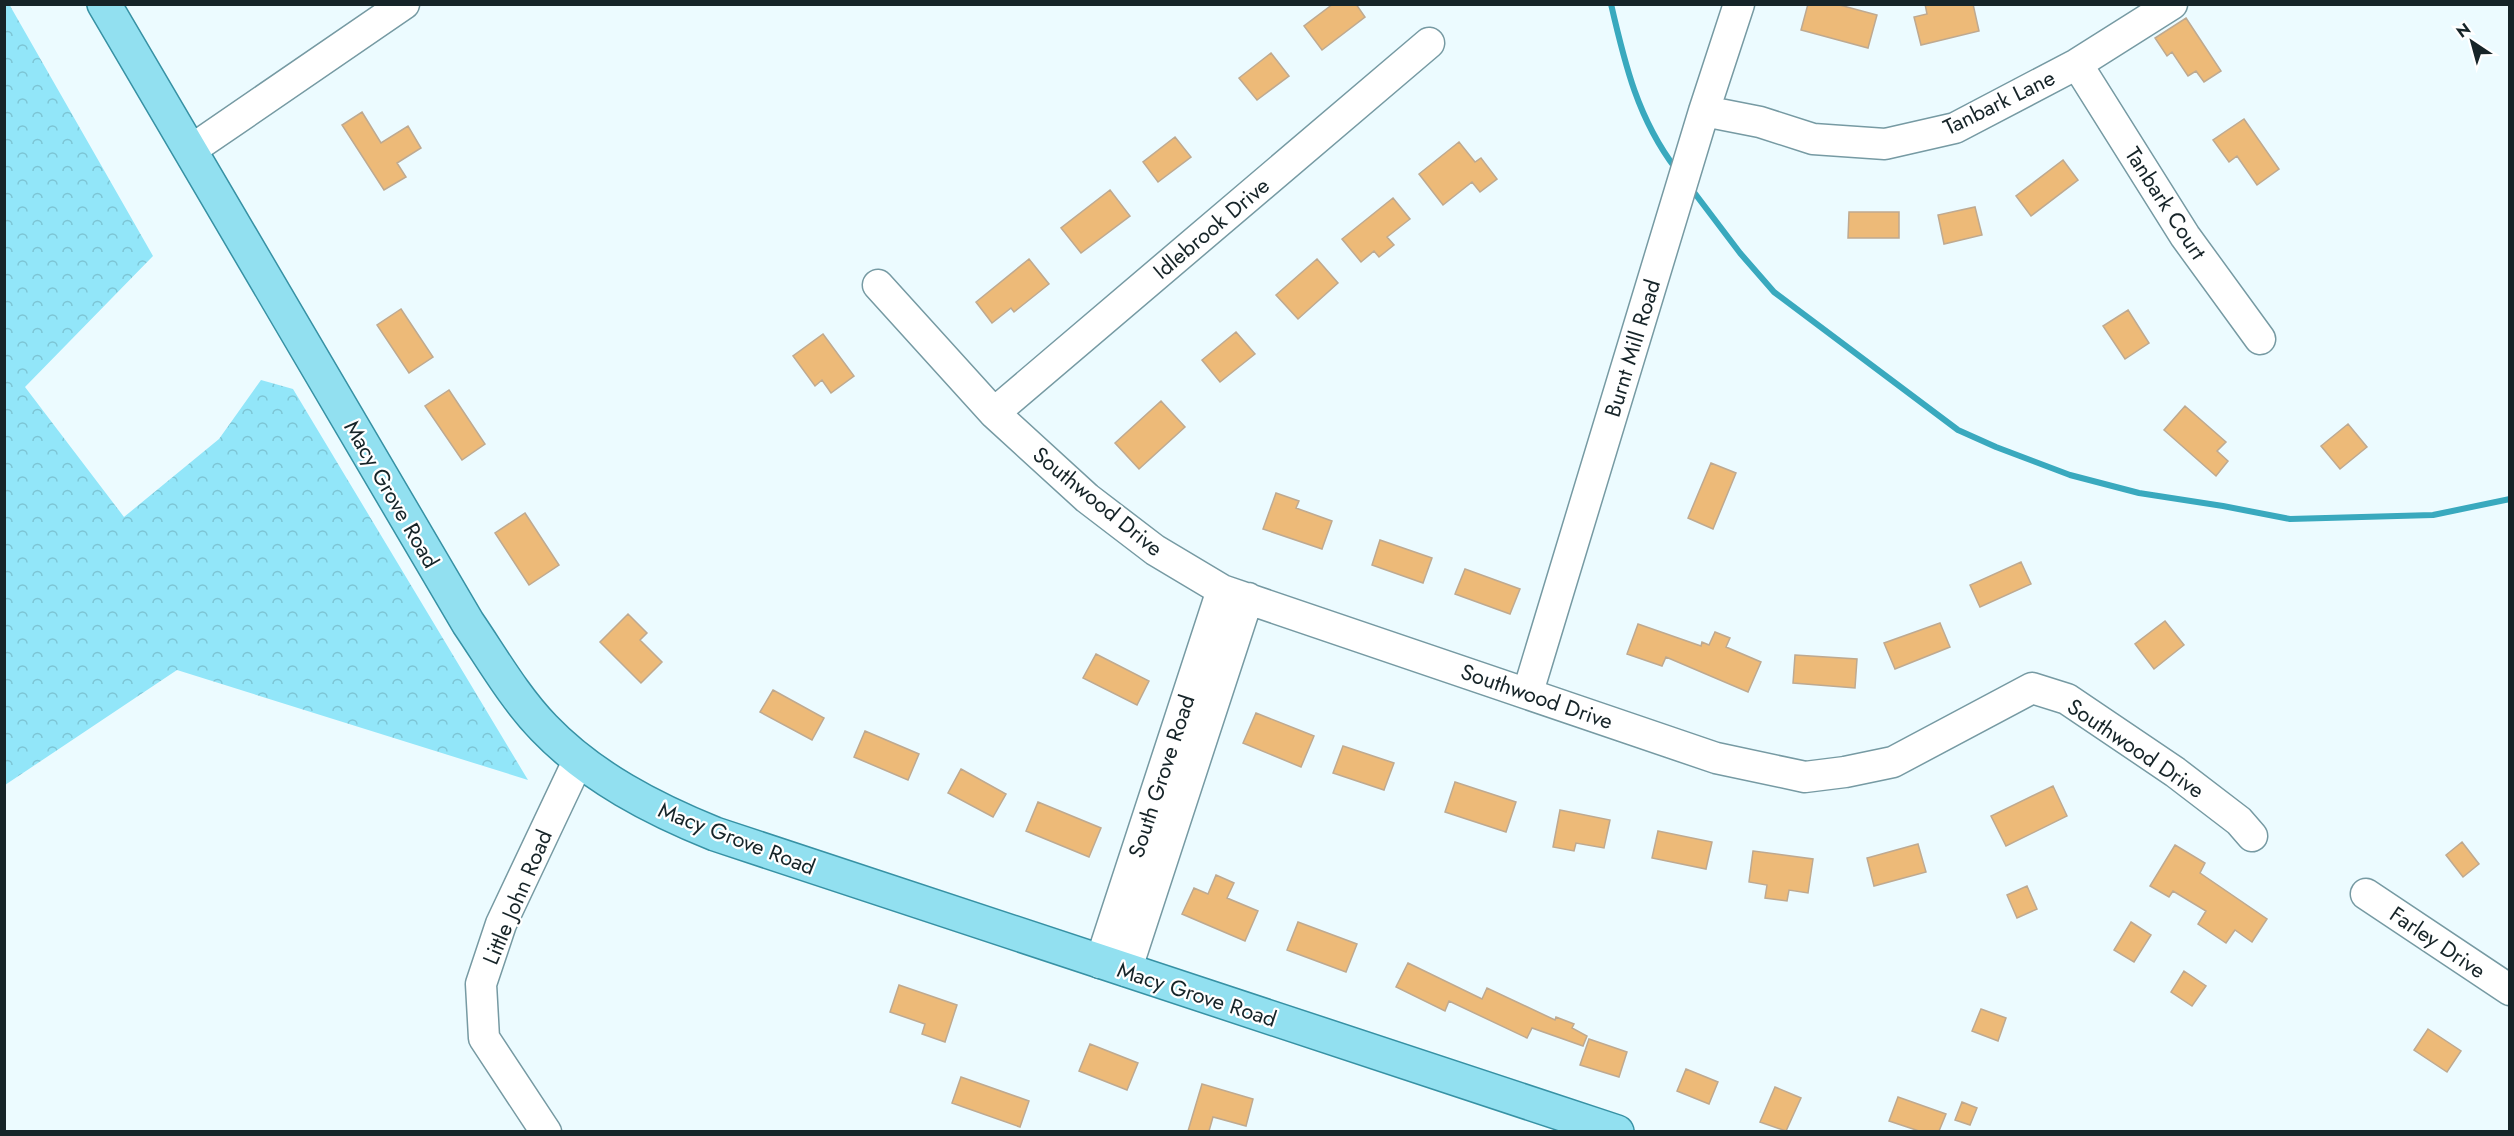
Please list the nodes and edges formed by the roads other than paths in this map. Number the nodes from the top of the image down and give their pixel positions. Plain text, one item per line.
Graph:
1 (104, 4) edge
2 (404, 4) edge
3 (1738, 4) edge
4 (2172, 4) edge
5 (1429, 43) dead end
6 (2077, 64) junction
7 (1704, 111) junction
8 (191, 150) junction
9 (878, 285) dead end
10 (2260, 339) dead end
11 (994, 413) junction
12 (1235, 594) junction
13 (1528, 692) junction
14 (579, 759) junction
15 (2252, 836) dead end
16 (2366, 894) dead end
17 (1113, 967) junction
18 (2510, 990) edge
19 (546, 1131) edge
20 (1617, 1131) edge

1 - 8 main road, Macy Grove Road
2 - 8 street
3 - 7 street, Burnt Mill Road
4 - 6 street, Tanbark Lane
5 - 11 street, Idlebrook Drive
6 - 7 street, Tanbark Lane
6 - 10 street, Tanbark Court
7 - 13 street, Burnt Mill Road
8 - 14 main road, Macy Grove Road
9 - 11 street, Southwood Drive
11 - 12 street, Southwood Drive
12 - 13 street, Southwood Drive
12 - 17 street, South Grove Road
13 - 15 street, Southwood Drive
14 - 17 main road, Macy Grove Road
14 - 19 street, Little John Road
16 - 18 street, Farley Drive
17 - 20 main road, Macy Grove Road

